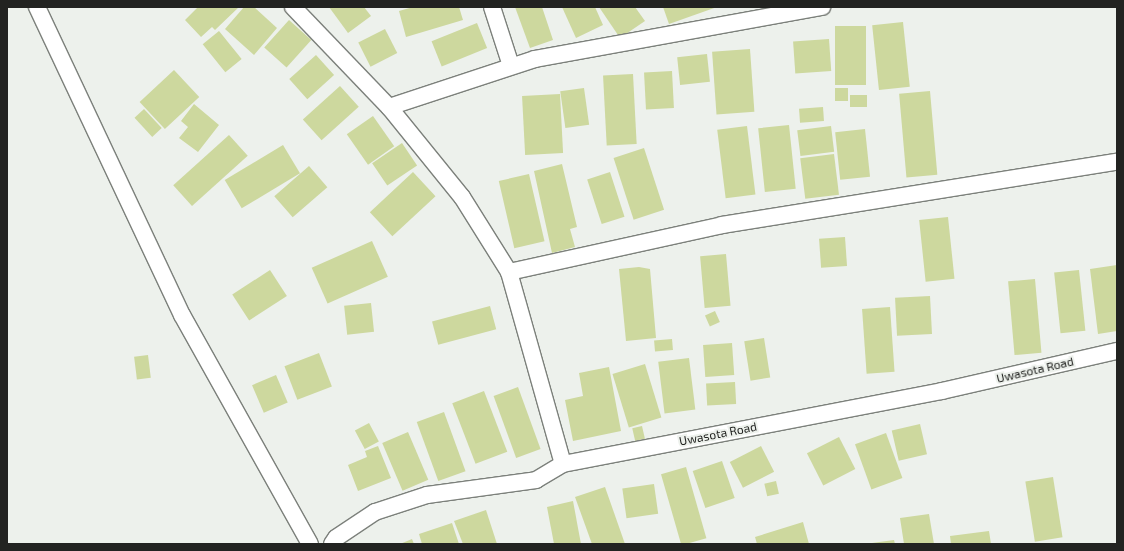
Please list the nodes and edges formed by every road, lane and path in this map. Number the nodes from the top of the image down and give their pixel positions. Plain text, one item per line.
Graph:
1 (37, 7) edge
2 (293, 7) edge
3 (492, 7) edge
4 (822, 7) edge
5 (754, 13) edge
6 (511, 66) junction
7 (389, 106) junction
8 (1117, 162) edge
9 (509, 272) junction
10 (1117, 351) edge
11 (563, 464) junction
12 (310, 544) edge
13 (332, 544) edge

1 - 12 street
2 - 7 street
3 - 6 street
4 - 5 street
5 - 6 street
6 - 7 street
7 - 9 street
8 - 9 street
9 - 11 street
10 - 11 street, Uwasota Road
11 - 13 street, Uwasota Road

